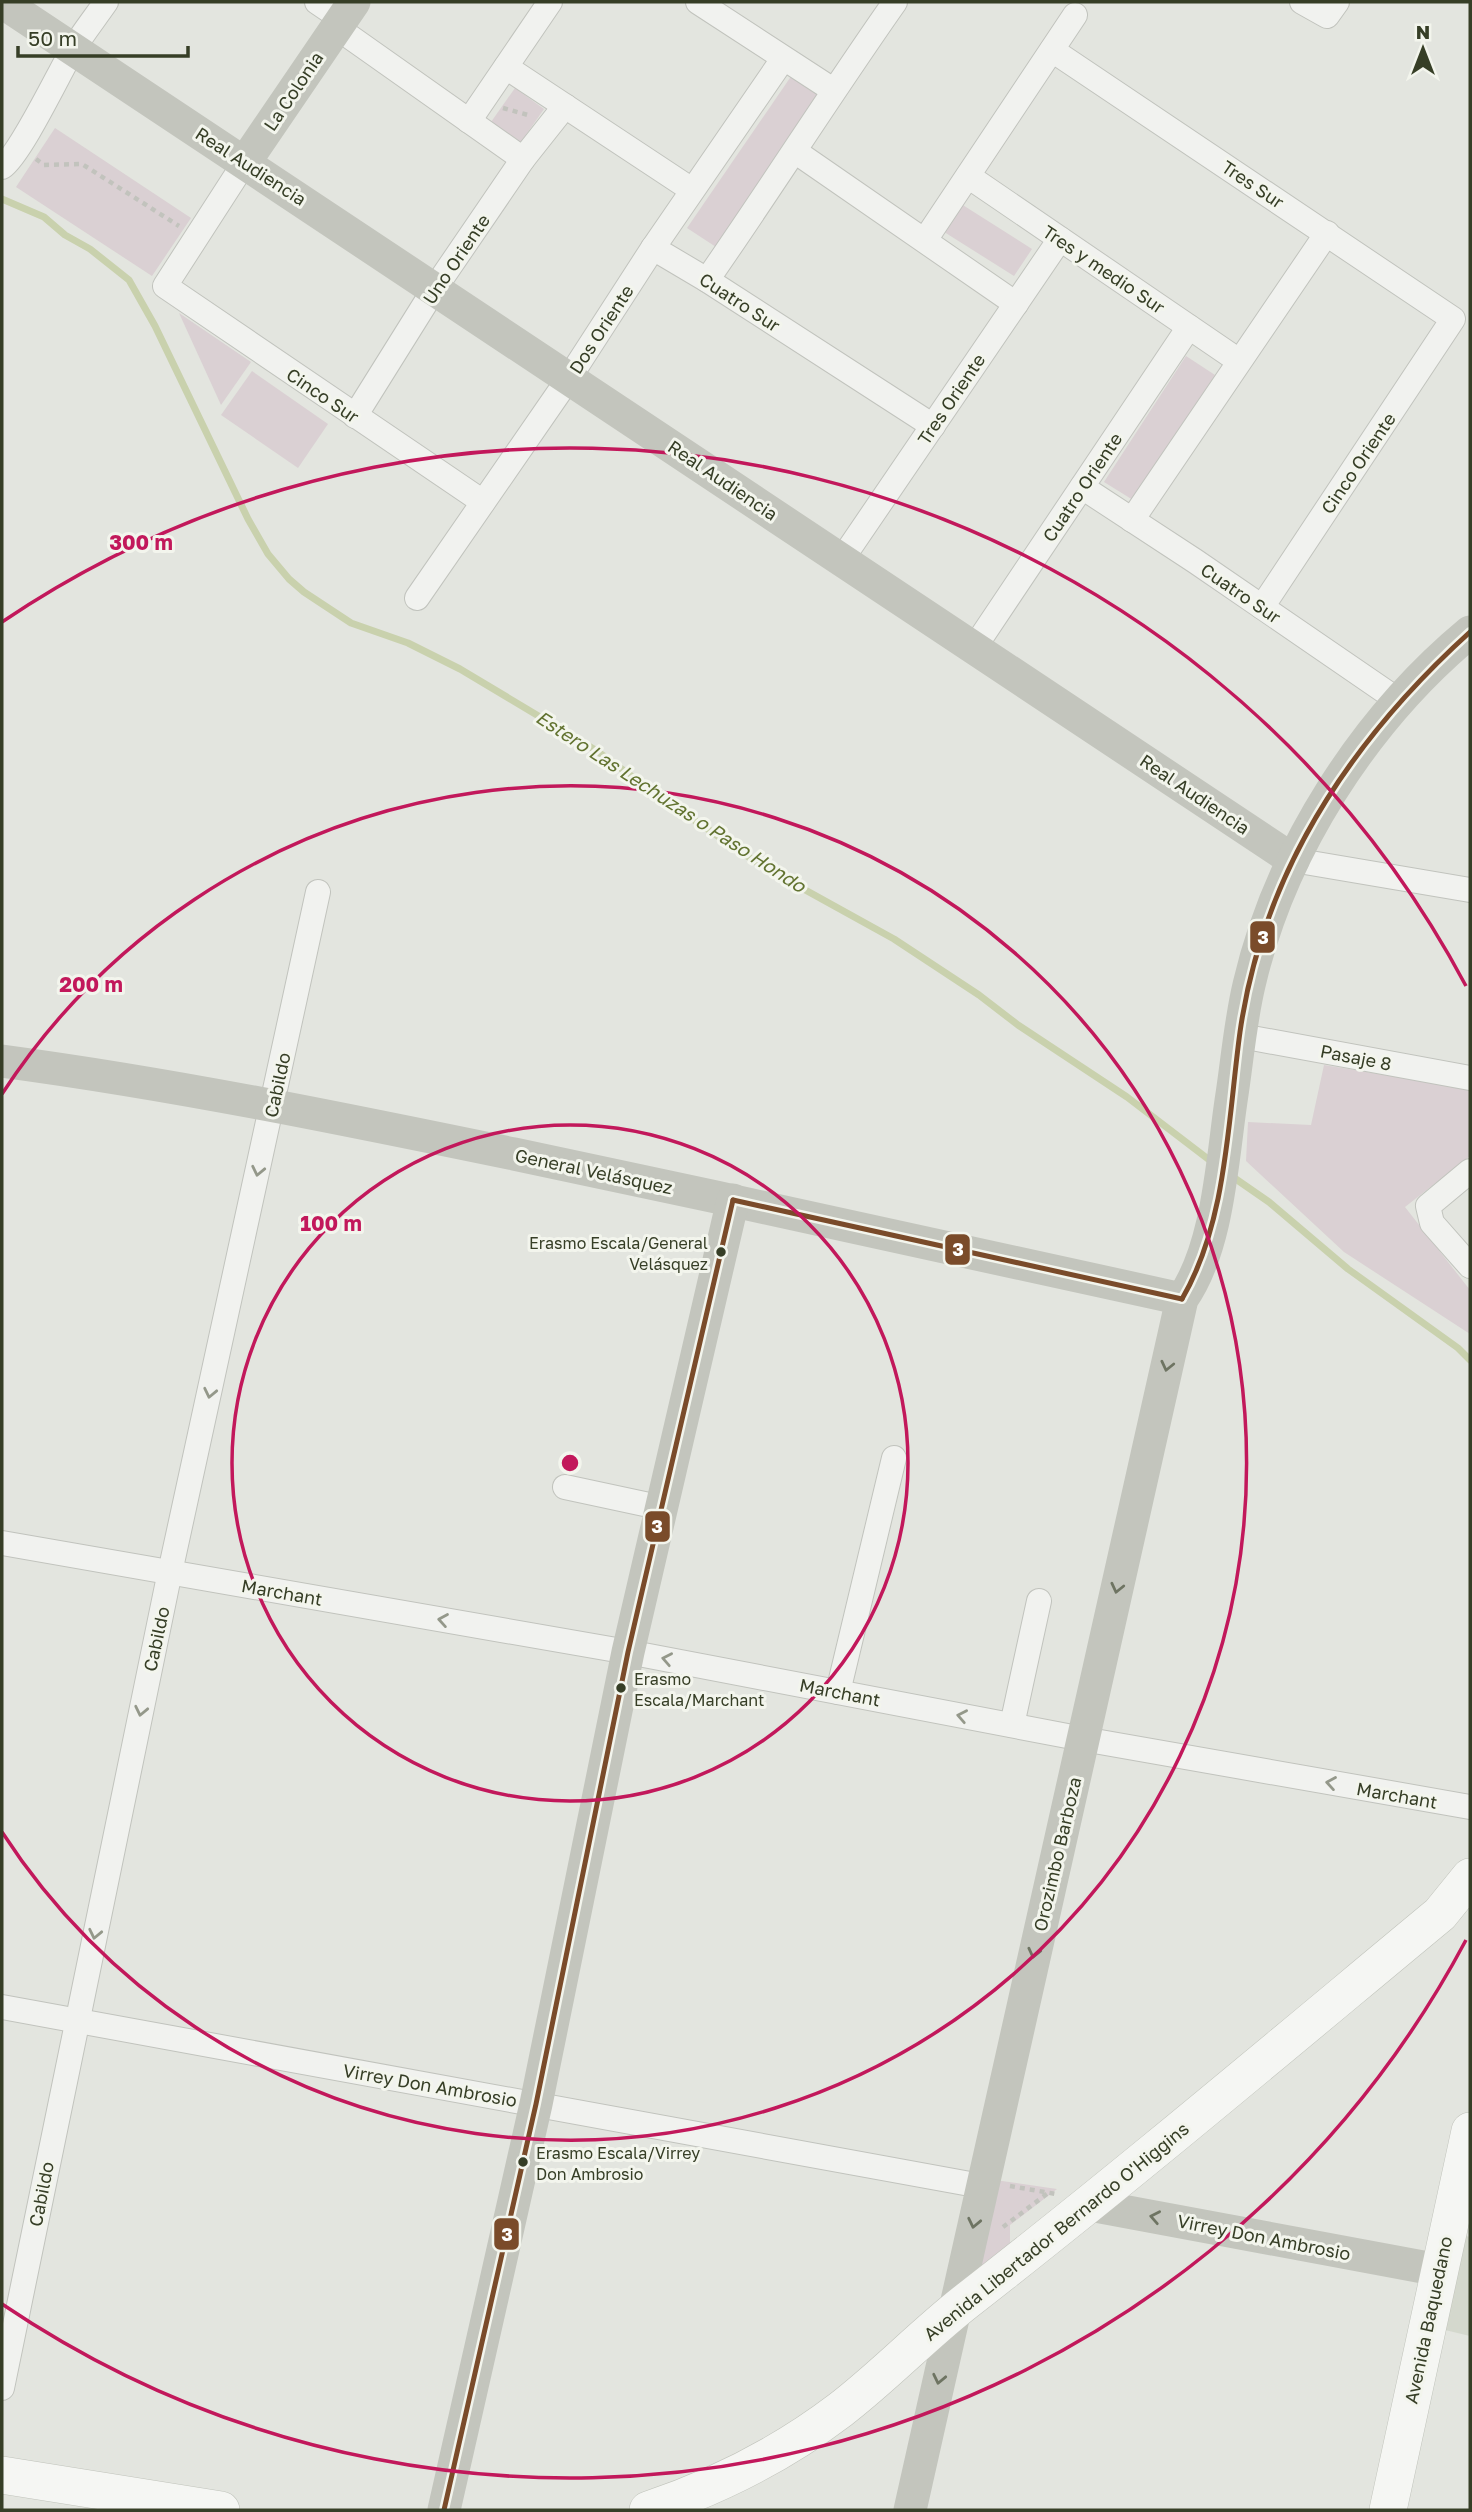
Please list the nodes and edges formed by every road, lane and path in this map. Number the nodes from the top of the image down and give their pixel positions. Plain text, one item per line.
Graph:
1 (2, 2) edge
2 (106, 2) edge
3 (550, 2) edge
4 (698, 2) edge
5 (895, 2) edge
6 (1303, 2) edge
7 (1332, 9) edge
8 (337, 13) edge
9 (1075, 15) dead end
10 (73, 50) junction
11 (1052, 50) junction
12 (783, 59) junction
13 (506, 66) junction
14 (833, 90) junction
15 (476, 111) junction
16 (559, 114) junction
17 (18, 147) junction
18 (796, 152) junction
19 (523, 159) junction
20 (245, 162) junction
21 (2, 167) edge
22 (968, 176) junction
23 (692, 190) junction
24 (1326, 233) junction
25 (196, 237) junction
26 (1059, 239) junction
27 (925, 240) junction
28 (653, 248) junction
29 (707, 280) junction
30 (165, 286) joint
31 (435, 288) junction
32 (1016, 303) junction
33 (1453, 319) joint
34 (1189, 327) junction
35 (1239, 361) junction
36 (569, 377) junction
37 (355, 416) junction
38 (933, 426) junction
39 (1082, 487) junction
40 (483, 502) junction
41 (1132, 520) junction
42 (842, 559) junction
43 (417, 598) dead end
44 (1262, 607) junction
45 (1470, 632) edge
46 (974, 648) junction
47 (1399, 701) junction
48 (1293, 860) junction
49 (1470, 890) edge
50 (318, 892) dead end
51 (1241, 1036) junction
52 (2, 1061) edge
53 (1470, 1079) edge
54 (273, 1104) junction
55 (1470, 1171) edge
56 (733, 1200) junction
57 (1470, 1266) edge
58 (1182, 1299) junction
59 (894, 1458) dead end
60 (565, 1487) dead end
61 (663, 1508) junction
62 (2, 1543) edge
63 (170, 1573) junction
64 (1039, 1601) dead end
65 (628, 1652) junction
66 (838, 1692) junction
67 (1012, 1725) junction
68 (1083, 1739) junction
69 (1470, 1807) edge
70 (1470, 1877) edge
71 (1455, 1906) edge
72 (2, 2007) edge
73 (76, 2021) junction
74 (536, 2104) junction
75 (1470, 2131) edge
76 (981, 2186) junction
77 (1090, 2205) junction
78 (1438, 2270) junction
79 (953, 2312) junction
80 (2, 2388) edge
81 (2, 2475) edge
82 (221, 2510) edge
83 (444, 2510) edge
84 (648, 2510) edge
85 (910, 2510) edge
86 (1388, 2510) edge

1 - 10 street, Real Audiencia
2 - 10 street
3 - 13 street
4 - 12 street
5 - 14 street
6 - 7 street
8 - 15 street
8 - 20 street, La Colonia
9 - 11 street
10 - 17 street
10 - 20 street, Real Audiencia
11 - 22 street
11 - 24 street, Tres Sur
12 - 14 street
12 - 23 street, Dos Oriente
13 - 15 street
13 - 16 street
14 - 18 street
15 - 16 path
15 - 19 street
16 - 19 street, Uno Oriente
16 - 23 street
17 - 21 street
17 - 25 path
18 - 27 street
18 - 29 street
19 - 31 street, Uno Oriente
20 - 25 street, La Colonia
20 - 31 street, Real Audiencia
22 - 26 street, Tres y medio Sur
22 - 27 street
23 - 28 street, Dos Oriente
24 - 33 street, Tres Sur
24 - 35 street
25 - 30 street, La Colonia
26 - 32 street, Tres Oriente
26 - 34 street, Tres y medio Sur
27 - 32 street
28 - 29 street, Cuatro Sur
28 - 36 street, Dos Oriente
29 - 38 street, Cuatro Sur
30 - 37 street, Cinco Sur
31 - 36 street, Real Audiencia
31 - 37 street, Uno Oriente
32 - 38 street, Tres Oriente
33 - 44 street, Cinco Oriente
34 - 35 street, Tres y medio Sur
34 - 39 street, Cuatro Oriente
35 - 41 street
36 - 40 street, Dos Oriente
36 - 42 street, Real Audiencia
37 - 40 street, Cinco Sur
38 - 42 street, Tres Oriente
39 - 41 street, Cuatro Sur
39 - 46 street, Cuatro Oriente
40 - 43 street, Dos Oriente
41 - 44 street, Cuatro Sur
42 - 46 street, Real Audiencia
44 - 47 street, Cuatro Sur
45 - 47 street, Orozimbo Barboza
46 - 48 street, Real Audiencia
47 - 48 street, Orozimbo Barboza
48 - 49 street, Real Audiencia
48 - 51 street, Orozimbo Barboza
50 - 54 street, Cabildo
51 - 53 street, Pasaje 8
51 - 58 street, Orozimbo Barboza
52 - 54 street, General Velásquez
54 - 56 street, General Velásquez
54 -> 63 street, Cabildo
55 - 57 street
56 - 58 street, General Velásquez
56 - 61 street
58 -> 68 street, Orozimbo Barboza
59 - 66 street
60 - 61 street
61 - 65 street
62 - 63 street, Marchant
65 -> 63 street, Marchant
63 -> 73 street, Cabildo
64 - 67 street
66 -> 65 street, Marchant
65 - 74 street
67 -> 66 street, Marchant
67 - 68 street, Marchant
69 -> 68 street, Marchant
68 -> 76 street, Orozimbo Barboza
70 - 71 main road, Avenida Libertador Bernardo O'Higgins
71 - 77 main road, Avenida Libertador Bernardo O'Higgins
72 - 73 street, Virrey Don Ambrosio
73 - 74 street, Virrey Don Ambrosio
73 - 80 street, Cabildo
74 - 76 street, Virrey Don Ambrosio
74 - 83 street
75 - 78 main road, Avenida Baquedano
76 -> 79 street, Orozimbo Barboza
78 -> 77 street, Virrey Don Ambrosio
77 - 79 main road, Avenida Libertador Bernardo O'Higgins
78 - 86 main road, Avenida Baquedano
79 - 84 main road, Avenida Libertador Bernardo O'Higgins
79 -> 85 street, Orozimbo Barboza
81 - 82 main road

